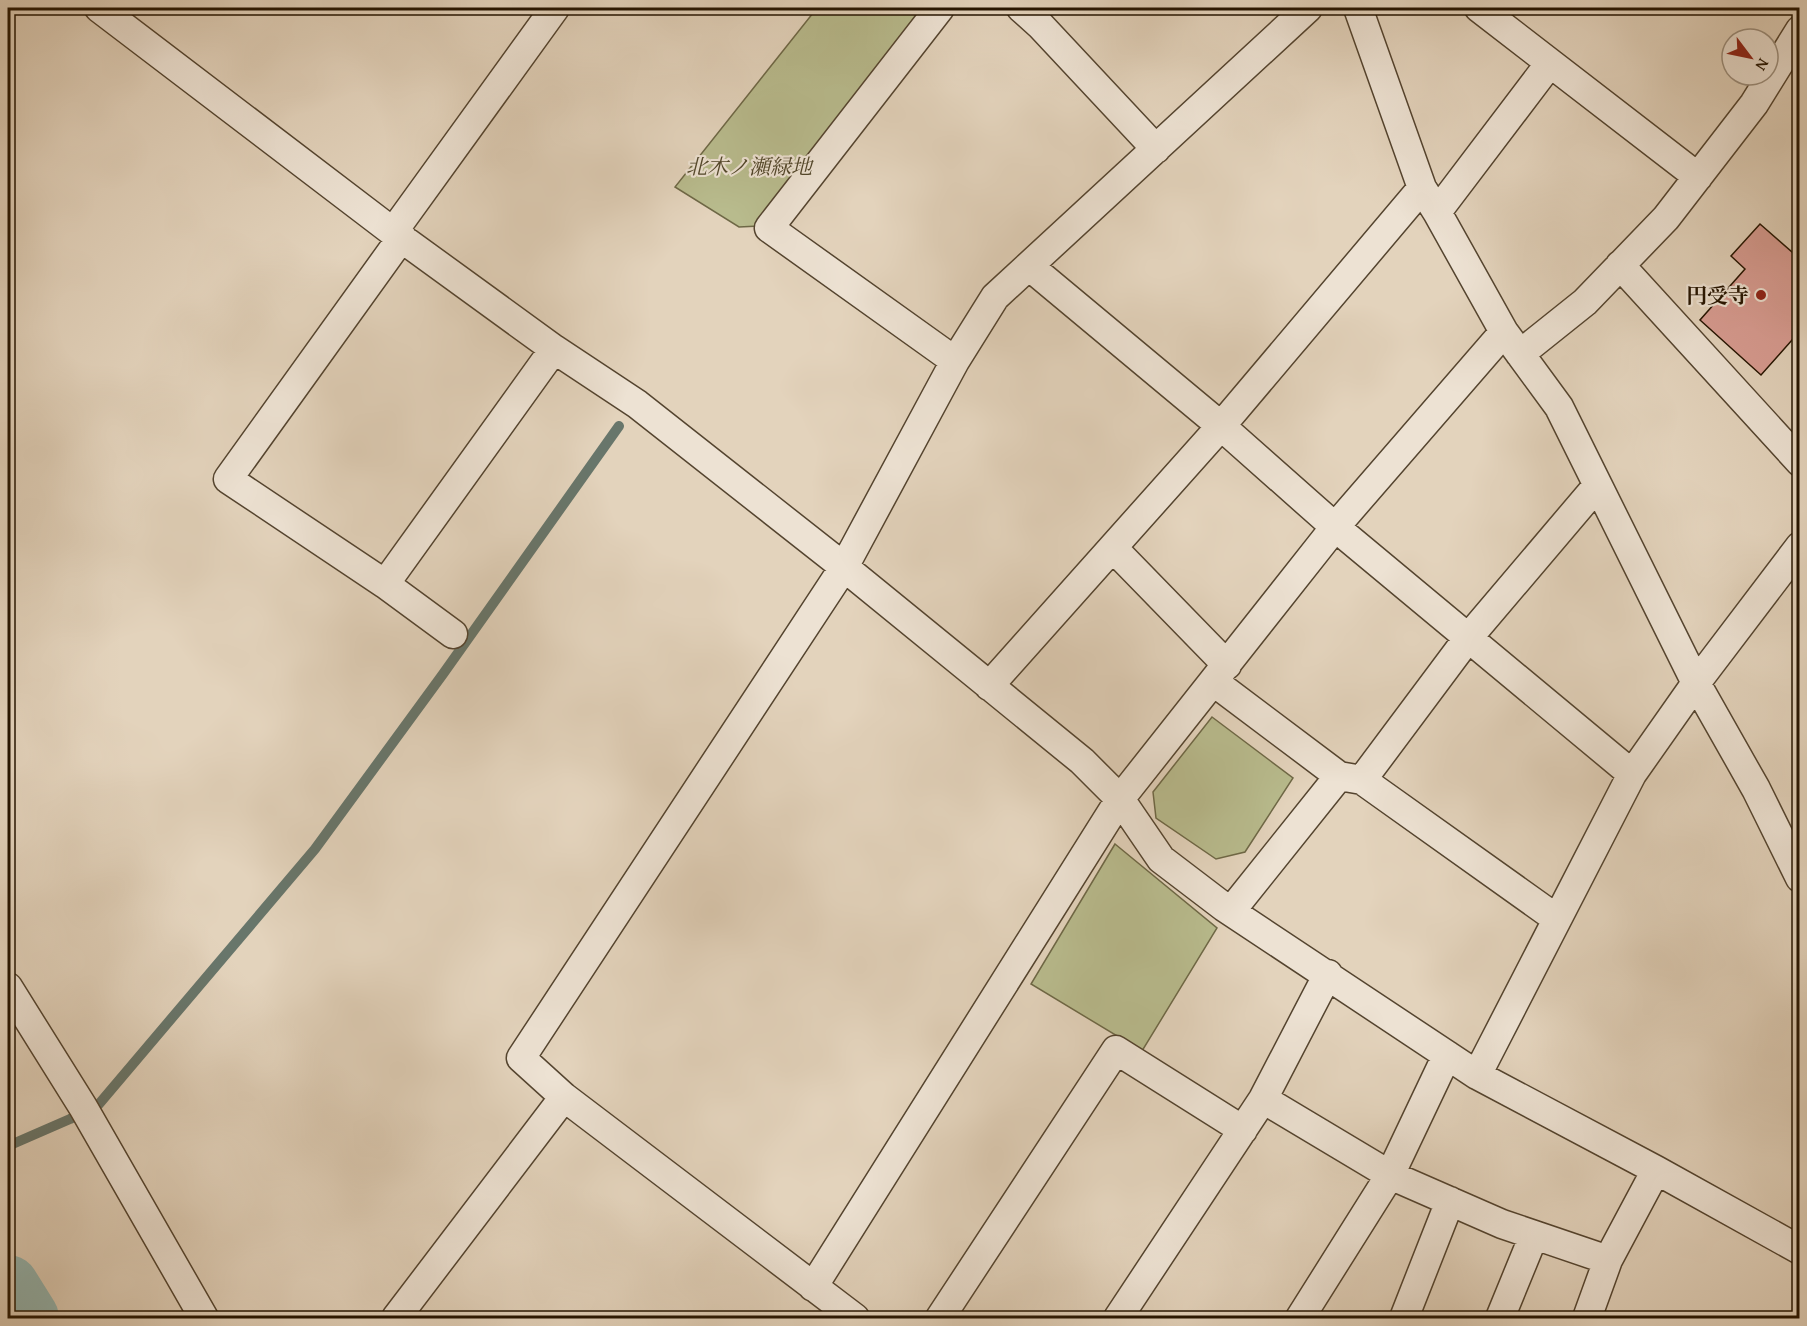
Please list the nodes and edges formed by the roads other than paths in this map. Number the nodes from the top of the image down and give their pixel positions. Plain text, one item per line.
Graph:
1 (99, 8) edge
2 (555, 8) edge
3 (940, 8) edge
4 (1021, 8) edge
5 (1308, 8) edge
6 (1358, 8) edge
7 (1479, 8) edge
8 (1800, 30) edge
9 (1550, 63) junction
10 (1156, 149) junction
11 (1698, 177) junction
12 (1422, 188) junction
13 (1437, 212) junction
14 (398, 235) junction
15 (1620, 265) junction
16 (1029, 266) junction
17 (1512, 343) junction
18 (554, 349) junction
19 (955, 361) junction
20 (1221, 426) junction
21 (1800, 462) edge
22 (1598, 486) junction
23 (1335, 527) junction
24 (1800, 546) edge
25 (1113, 548) junction
26 (844, 567) junction
27 (385, 584) junction
28 (453, 634) dead end
29 (1468, 638) junction
30 (1220, 673) junction
31 (1696, 683) junction
32 (989, 686) junction
33 (1632, 774) junction
34 (1350, 778) junction
35 (1120, 800) junction
36 (1800, 878) edge
37 (1231, 911) junction
38 (1557, 919) junction
39 (1328, 974) junction
40 (8, 987) edge
41 (1447, 1055) junction
42 (1477, 1075) junction
43 (564, 1097) junction
44 (1263, 1099) junction
45 (1243, 1130) junction
46 (1656, 1170) junction
47 (1390, 1175) junction
48 (1450, 1201) junction
49 (1534, 1234) junction
50 (1800, 1250) edge
51 (1608, 1260) junction
52 (813, 1287) junction
53 (204, 1318) edge
54 (396, 1318) edge
55 (855, 1318) edge
56 (940, 1318) edge
57 (1119, 1318) edge
58 (1300, 1318) edge
59 (1404, 1318) edge
60 (1500, 1318) edge
61 (1587, 1318) edge

1 - 14 street
2 - 14 street
3 - 19 street
4 - 10 street
5 - 10 street
6 - 12 street
7 - 9 street
8 - 11 street
9 - 11 street
9 - 13 street
10 - 16 street
11 - 15 street
12 - 13 street
12 - 20 street
13 - 17 street
14 - 18 street
14 - 27 street
15 - 17 street
15 - 21 street
16 - 19 street
16 - 20 street
17 - 22 street
17 - 23 street
18 - 26 street
18 - 27 street
19 - 26 street
20 - 23 street
20 - 25 street
22 - 29 street
22 - 31 street
23 - 29 street
23 - 30 street
24 - 31 street
25 - 30 street
25 - 32 street
26 - 32 street
26 - 43 street
27 - 28 street
29 - 33 street
29 - 34 street
30 - 34 street
30 - 35 street
31 - 33 street
31 - 36 street
32 - 35 street
33 - 38 street
34 - 37 street
34 - 38 street
35 - 37 street
35 - 52 street
37 - 39 street
38 - 42 street
39 - 41 street
39 - 44 street
40 - 53 street
41 - 42 street
41 - 47 street
42 - 46 street
43 - 52 street
43 - 54 street
44 - 45 street
44 - 47 street
45 - 56 street
45 - 57 street
46 - 50 street
46 - 51 street
47 - 48 street
47 - 58 street
48 - 49 street
48 - 59 street
49 - 51 street
49 - 60 street
51 - 61 street
52 - 55 street

